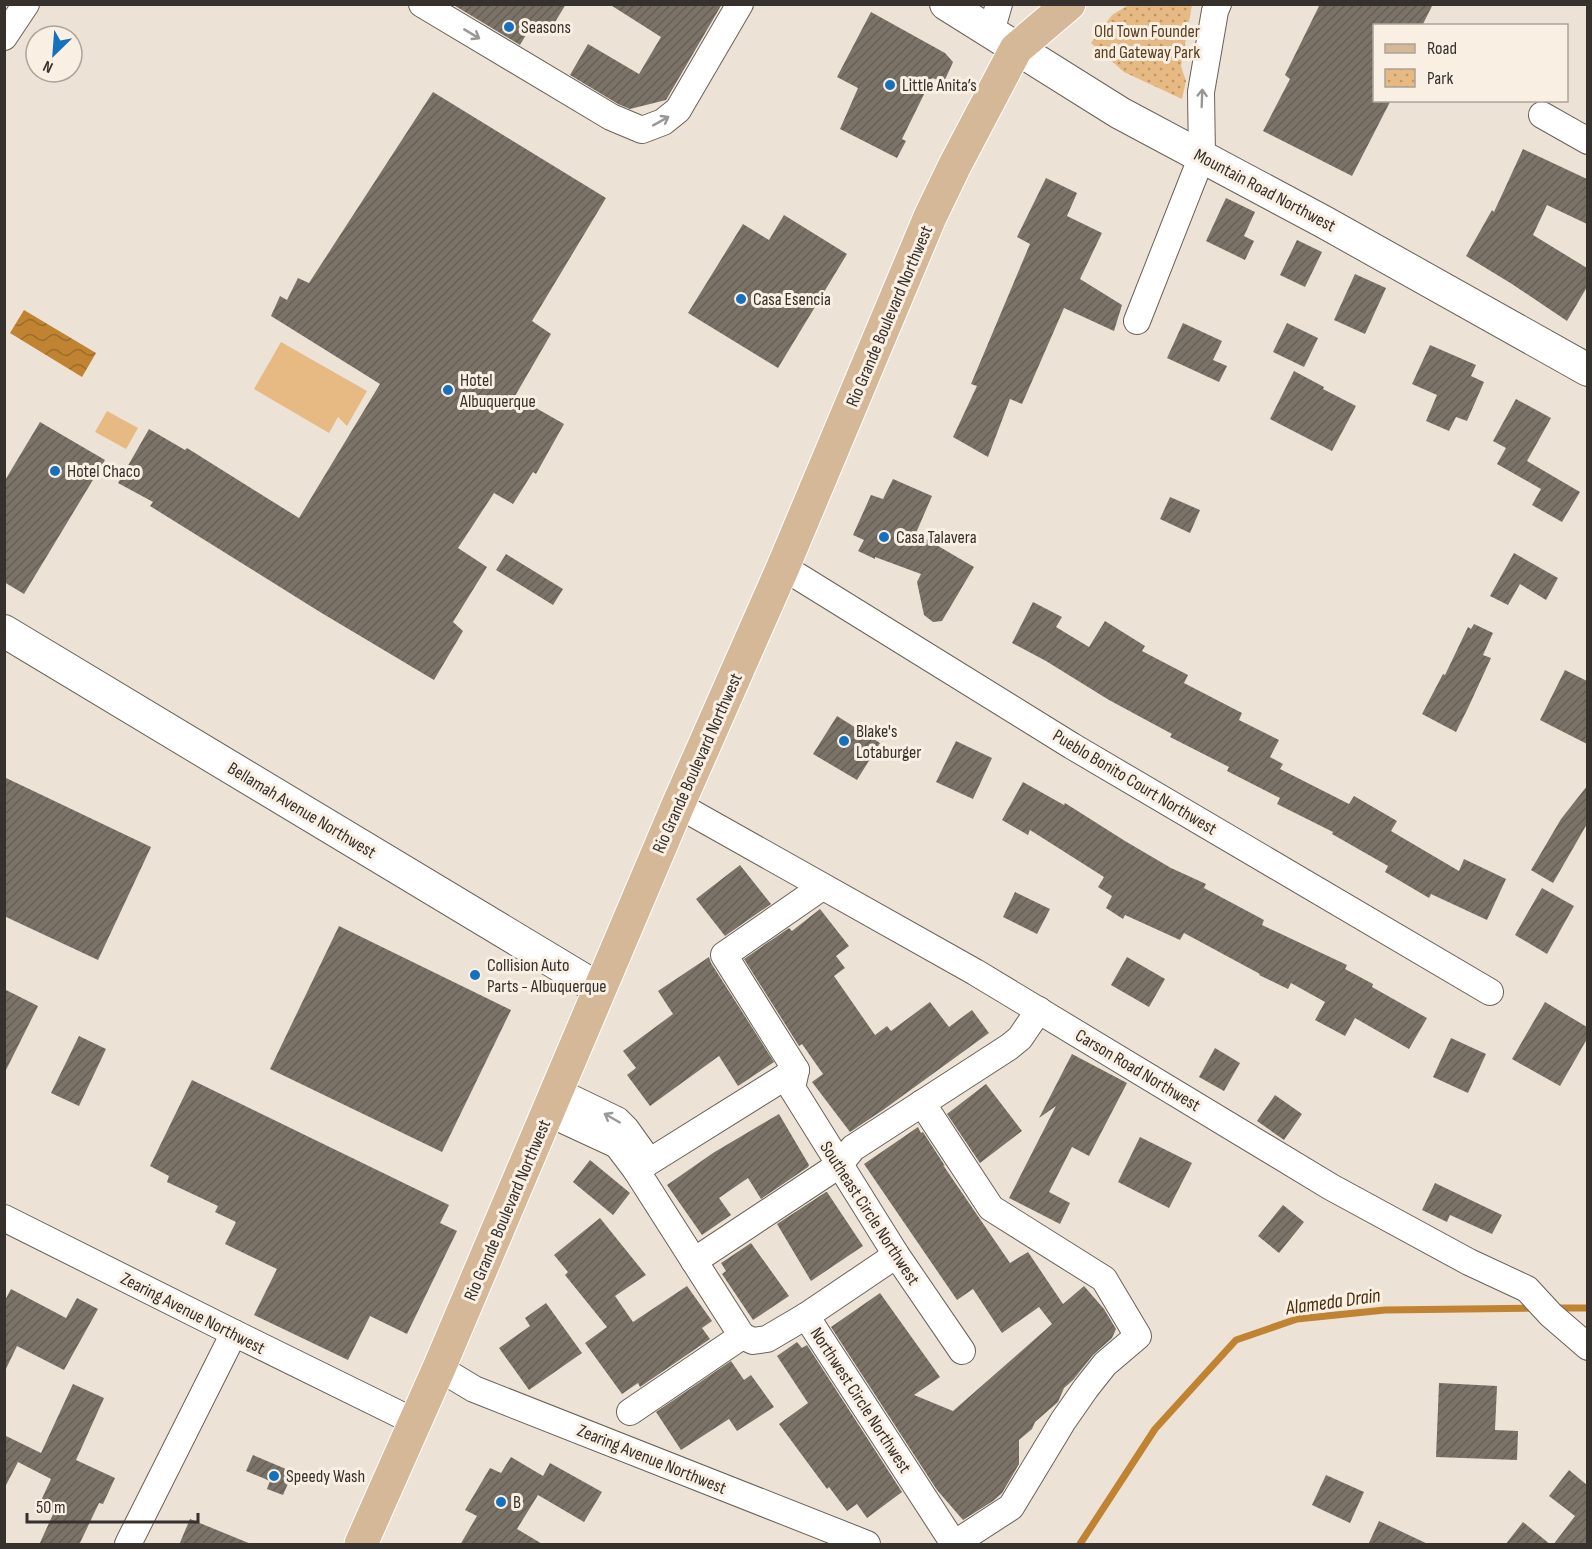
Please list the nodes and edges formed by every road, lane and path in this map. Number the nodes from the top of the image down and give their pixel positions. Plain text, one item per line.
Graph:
1 (26, 4) edge
2 (422, 4) edge
3 (740, 4) edge
4 (946, 4) edge
5 (1069, 4) edge
6 (1218, 4) edge
7 (1002, 29) edge
8 (4, 38) edge
9 (1542, 115) dead end
10 (1587, 141) edge
11 (1202, 156) junction
12 (1137, 321) dead end
13 (1585, 361) edge
14 (783, 567) junction
15 (4, 631) edge
16 (678, 805) junction
17 (822, 887) junction
18 (599, 989) junction
19 (1490, 992) dead end
20 (1039, 1010) junction
21 (796, 1070) junction
22 (553, 1102) junction
23 (922, 1103) junction
24 (839, 1165) junction
25 (643, 1166) junction
26 (4, 1218) edge
27 (895, 1253) junction
28 (694, 1262) junction
29 (806, 1316) junction
30 (234, 1333) junction
31 (742, 1336) junction
32 (1587, 1347) edge
33 (962, 1351) dead end
34 (439, 1368) junction
35 (630, 1412) dead end
36 (415, 1422) junction
37 (128, 1545) edge
38 (361, 1545) edge
39 (867, 1545) edge
40 (954, 1545) edge

1 - 8 street
2 -> 3 street
4 - 7 street, Mountain Road Northwest
5 - 7 main road, Rio Grande Boulevard Northwest
11 -> 6 street
7 - 11 street, Mountain Road Northwest
7 - 14 main road, Rio Grande Boulevard Northwest
9 - 10 street
11 - 12 street
11 - 13 street, Mountain Road Northwest
14 - 16 main road, Rio Grande Boulevard Northwest
14 - 19 street, Pueblo Bonito Court Northwest
15 - 18 street, Bellamah Avenue Northwest
16 - 17 street, Carson Road Northwest
16 - 18 main road, Rio Grande Boulevard Northwest
17 - 20 street, Carson Road Northwest
17 - 21 street, Southeast Circle Northwest
18 - 22 main road, Rio Grande Boulevard Northwest
20 - 23 street
20 - 32 street, Carson Road Northwest
21 - 24 street, Southeast Circle Northwest
21 - 25 street
22 - 25 street
22 - 34 main road, Rio Grande Boulevard Northwest
23 - 24 street
23 - 40 street
24 - 27 street, Southeast Circle Northwest
24 - 28 street
25 - 28 street
26 - 30 street, Zearing Avenue Northwest
27 - 29 street
27 - 33 street, Southeast Circle Northwest
28 - 31 street
29 - 31 street, Northwest Circle Northwest
29 - 40 street, Northwest Circle Northwest
30 - 36 street, Zearing Avenue Northwest
30 - 37 street
31 - 35 street
34 - 36 main road, Rio Grande Boulevard Northwest
34 - 39 street, Zearing Avenue Northwest
36 - 38 main road, Rio Grande Boulevard Northwest

